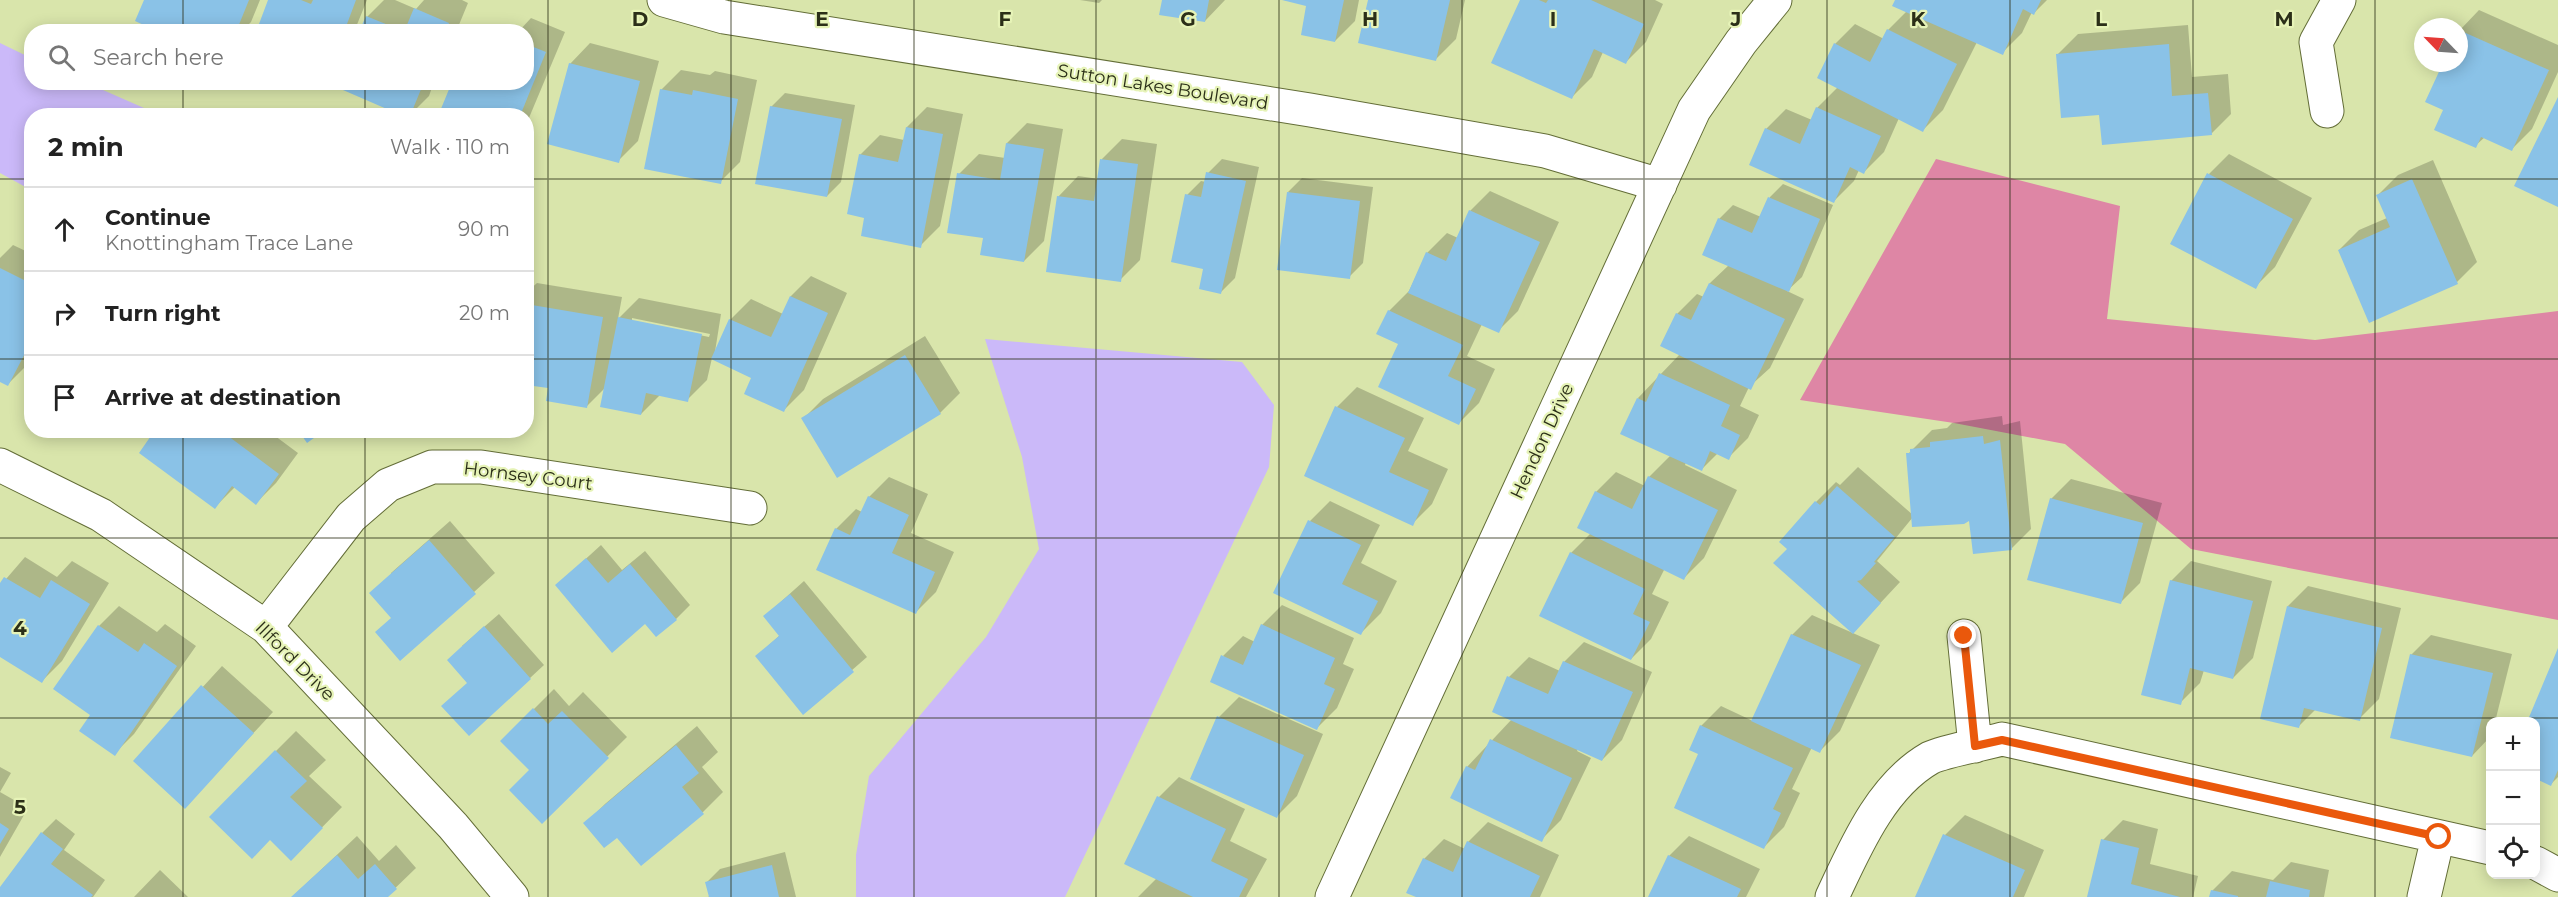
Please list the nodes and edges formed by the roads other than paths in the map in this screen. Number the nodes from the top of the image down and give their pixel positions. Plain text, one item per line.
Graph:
1 (664, 0) edge
2 (1775, 0) edge
3 (2339, 0) edge
4 (2327, 111) dead end
5 (1660, 185) junction
6 (0, 465) edge
7 (750, 508) dead end
8 (266, 627) junction
9 (1964, 636) dead end
10 (1975, 746) junction
11 (2439, 837) junction
12 (2486, 847) edge
13 (2540, 866) edge
14 (2558, 875) edge
15 (512, 897) edge
16 (1332, 897) edge
17 (1832, 897) edge
18 (2424, 897) edge

1 - 5 street, Sutton Lakes Boulevard
2 - 5 street, Hendon Drive
3 - 4 street
5 - 16 street, Hendon Drive
6 - 8 street, Illford Drive
7 - 8 street, Hornsey Court
8 - 15 street, Illford Drive
9 - 10 street
10 - 11 street
10 - 17 street
11 - 12 street
11 - 18 street
13 - 14 street

